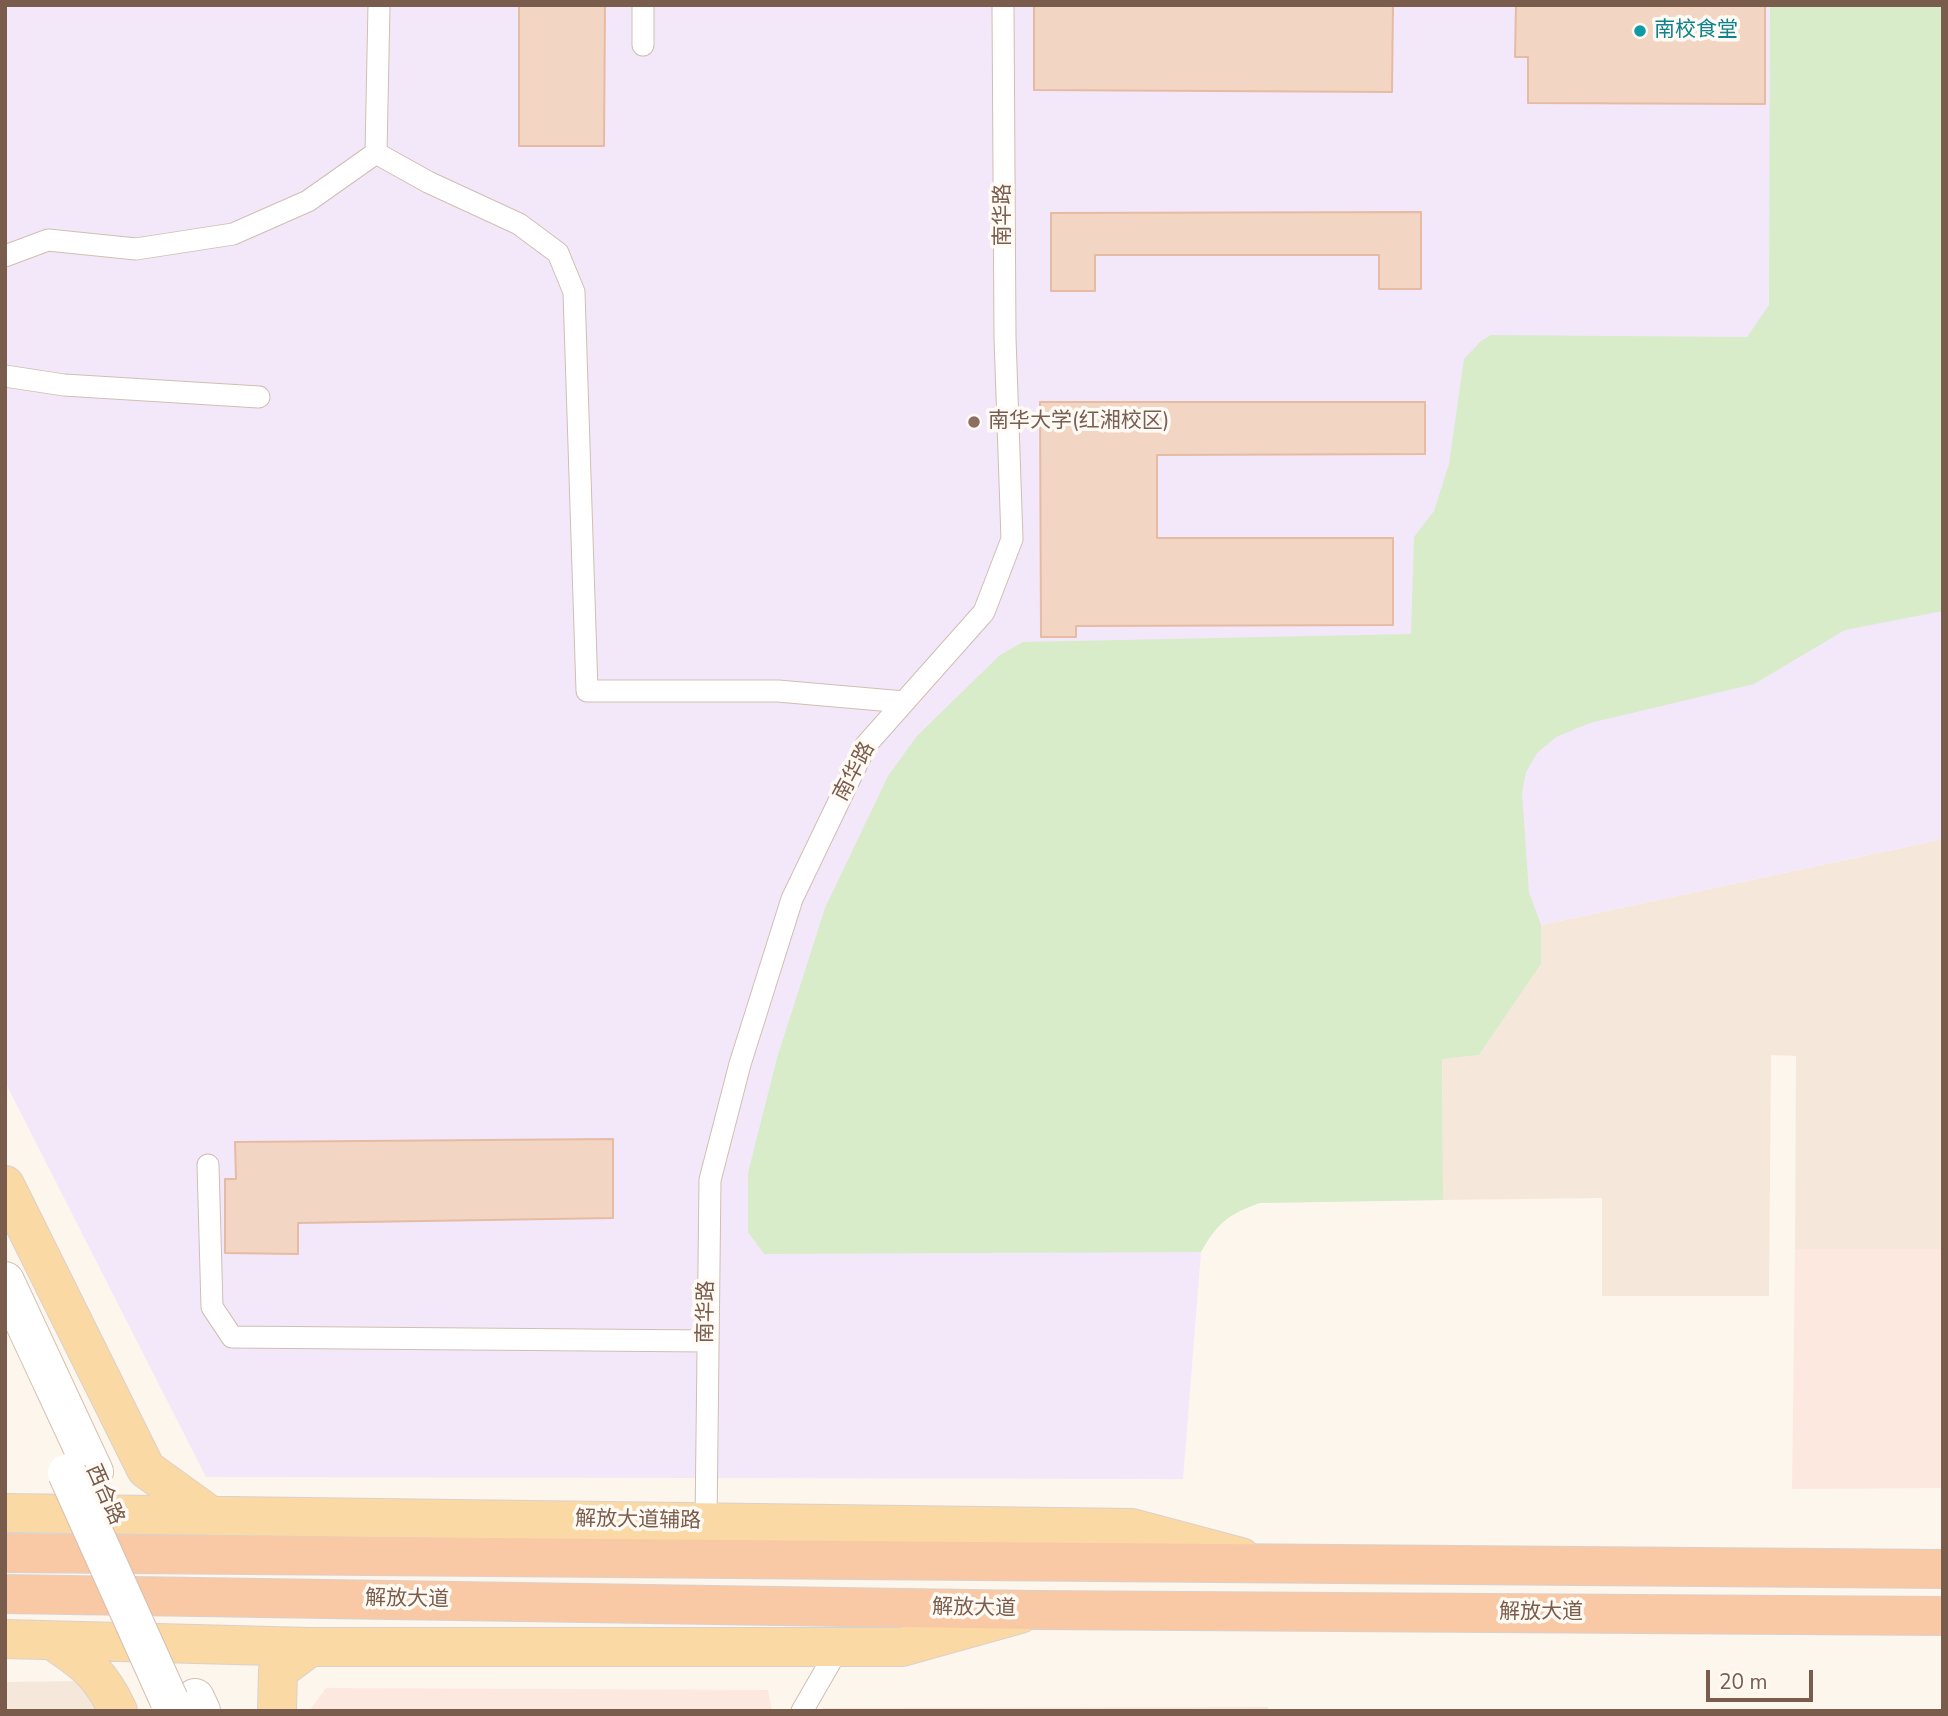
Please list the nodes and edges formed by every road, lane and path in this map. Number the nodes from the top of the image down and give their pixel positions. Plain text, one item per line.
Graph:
1 (379, 5) edge
2 (643, 5) edge
3 (1003, 5) edge
4 (643, 45) dead end
5 (376, 153) junction
6 (5, 256) edge
7 (5, 376) edge
8 (259, 397) dead end
9 (904, 702) junction
10 (208, 1165) dead end
11 (5, 1185) edge
12 (5, 1281) edge
13 (707, 1341) junction
14 (5, 1342) edge
15 (80, 1473) junction
16 (5, 1513) edge
17 (211, 1516) junction
18 (706, 1522) junction
19 (5, 1553) edge
20 (1267, 1564) junction
21 (1943, 1569) edge
22 (5, 1594) edge
23 (1035, 1610) junction
24 (1943, 1616) edge
25 (5, 1639) edge
26 (52, 1641) junction
27 (310, 1647) junction
28 (839, 1647) junction
29 (185, 1705) edge
30 (118, 1711) edge
31 (277, 1711) edge
32 (802, 1711) edge

1 - 5 lane
2 - 4 lane
3 - 9 lane, 南华路
5 - 6 lane
5 - 9 lane
7 - 8 lane
9 - 13 lane, 南华路
10 - 13 lane
11 - 17 main road
12 - 15 main road, 西合路
13 - 18 lane, 南华路
14 - 15 main road, 西合路
15 - 29 main road, 西合路, bridge
16 - 17 main road, 解放大道辅路
17 - 18 main road, 解放大道辅路
18 - 20 main road, 解放大道辅路
19 - 20 highway, 解放大道
20 - 21 highway, 解放大道
22 - 23 highway, 解放大道
23 - 24 highway, 解放大道
23 - 28 main road
25 - 26 main road
26 - 27 main road
26 - 30 main road
27 - 28 main road
27 - 31 main road
28 - 32 lane

